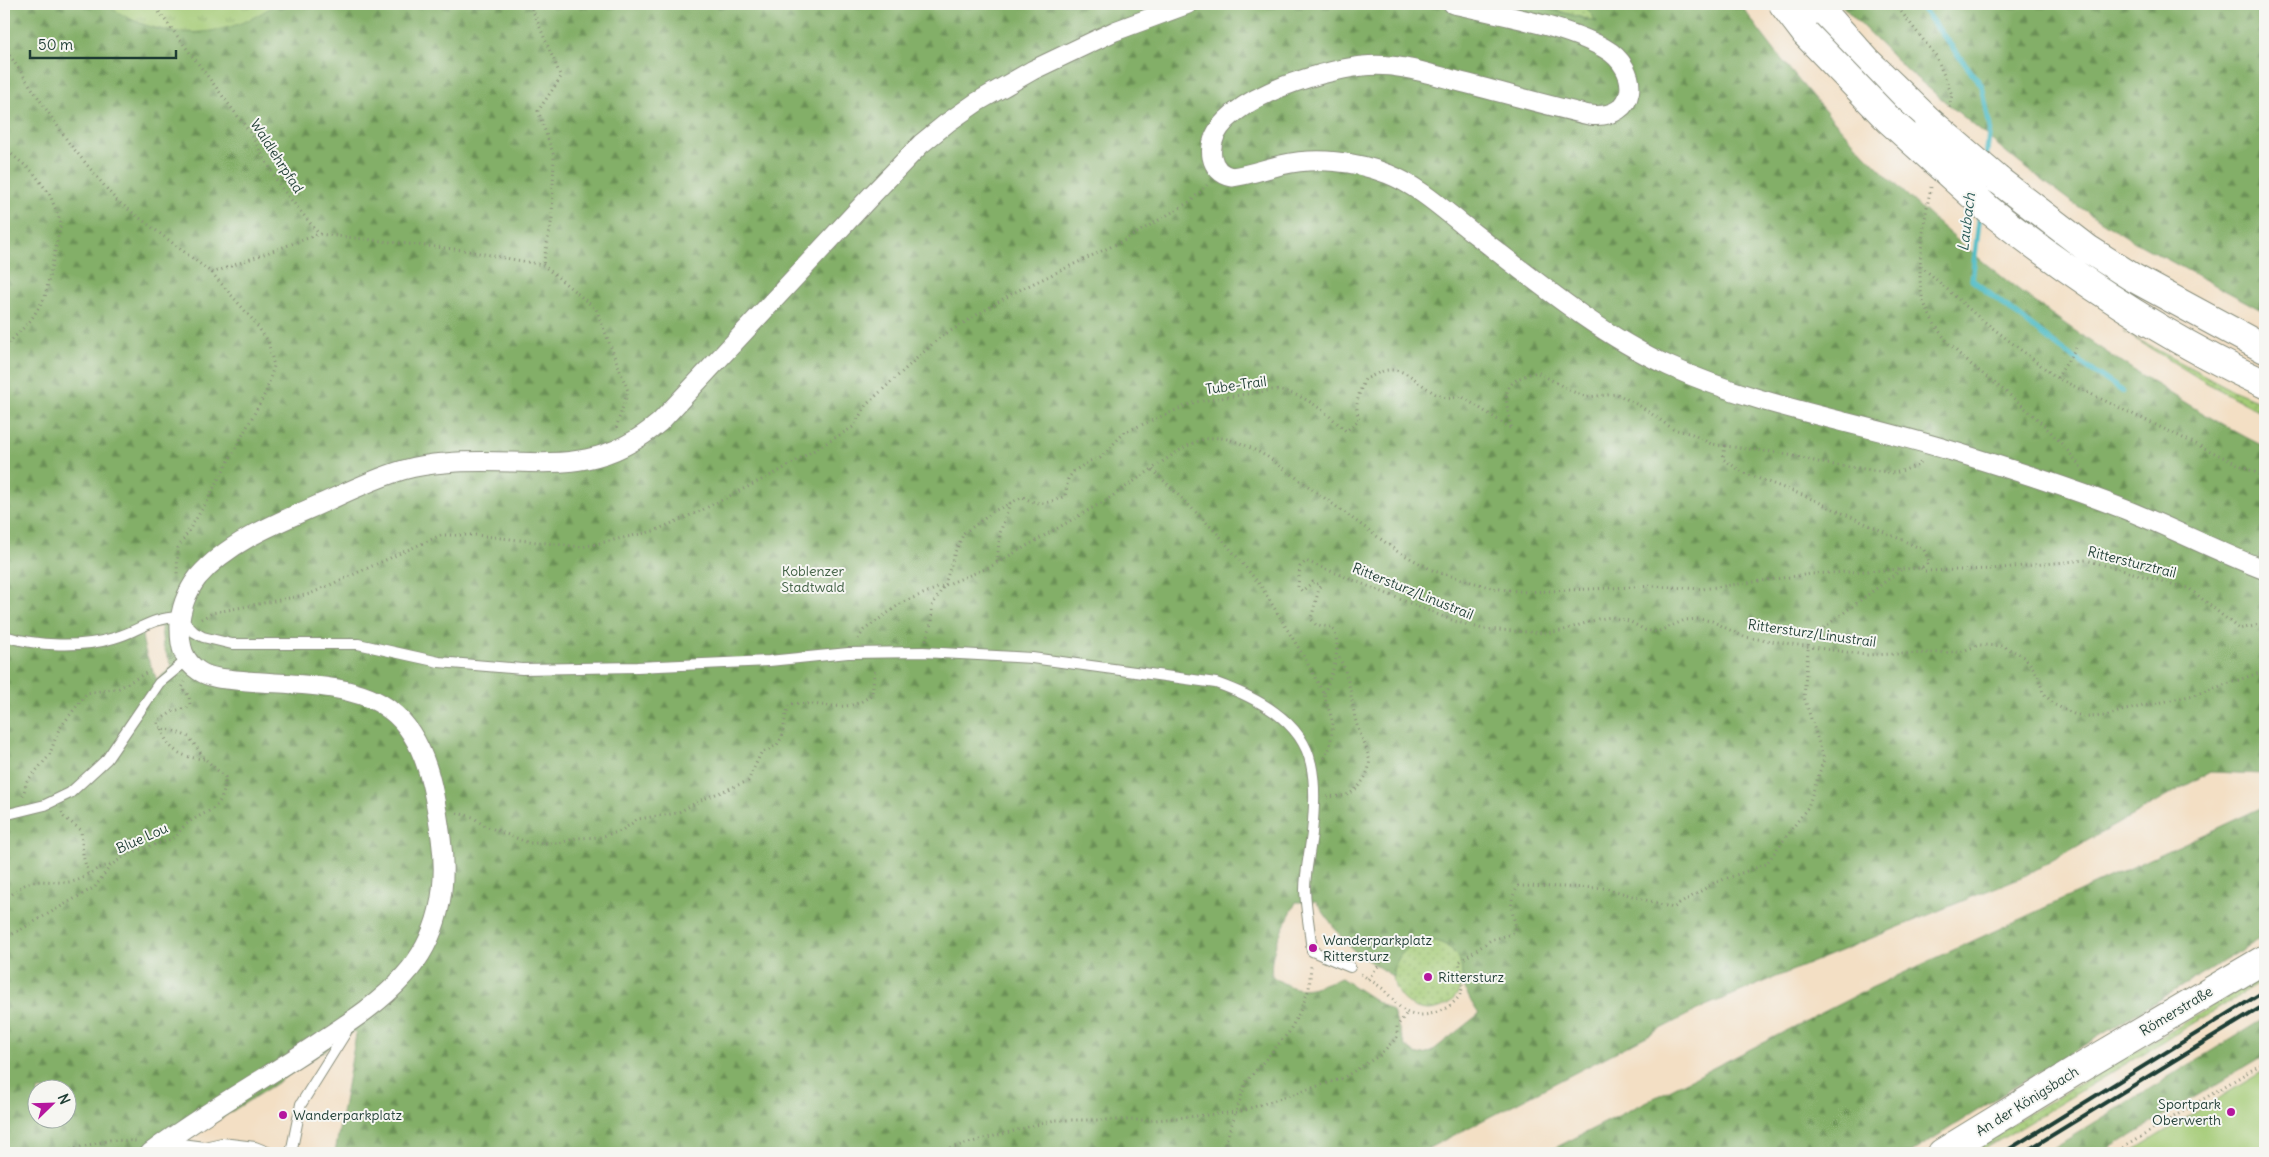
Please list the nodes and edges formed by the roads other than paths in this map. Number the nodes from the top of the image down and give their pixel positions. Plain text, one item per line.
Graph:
1 (1188, 4) edge
2 (1453, 4) edge
3 (1782, 4) edge
4 (1816, 4) edge
5 (2176, 303) junction
6 (2265, 327) edge
7 (2265, 350) edge
8 (2265, 384) edge
9 (2265, 570) edge
10 (183, 616) junction
11 (4, 636) edge
12 (188, 660) junction
13 (4, 815) edge
14 (2265, 959) edge
15 (1350, 968) dead end
16 (343, 1027) junction
17 (2087, 1064) joint
18 (165, 1142) junction
19 (150, 1153) edge
20 (270, 1153) edge
21 (291, 1153) edge
22 (1942, 1153) edge

1 - 10 street
2 - 9 street
3 - 8 main road, bridge
4 - 5 main road, bridge
5 - 6 main road
5 - 7 main road
10 - 11 lane
10 - 12 street
10 - 15 lane
12 - 13 lane
12 - 16 street
14 - 17 main road, Römerstraße
16 - 18 street
16 - 21 lane
17 - 22 main road, An der Königsbach
18 - 19 street
18 - 20 lane

